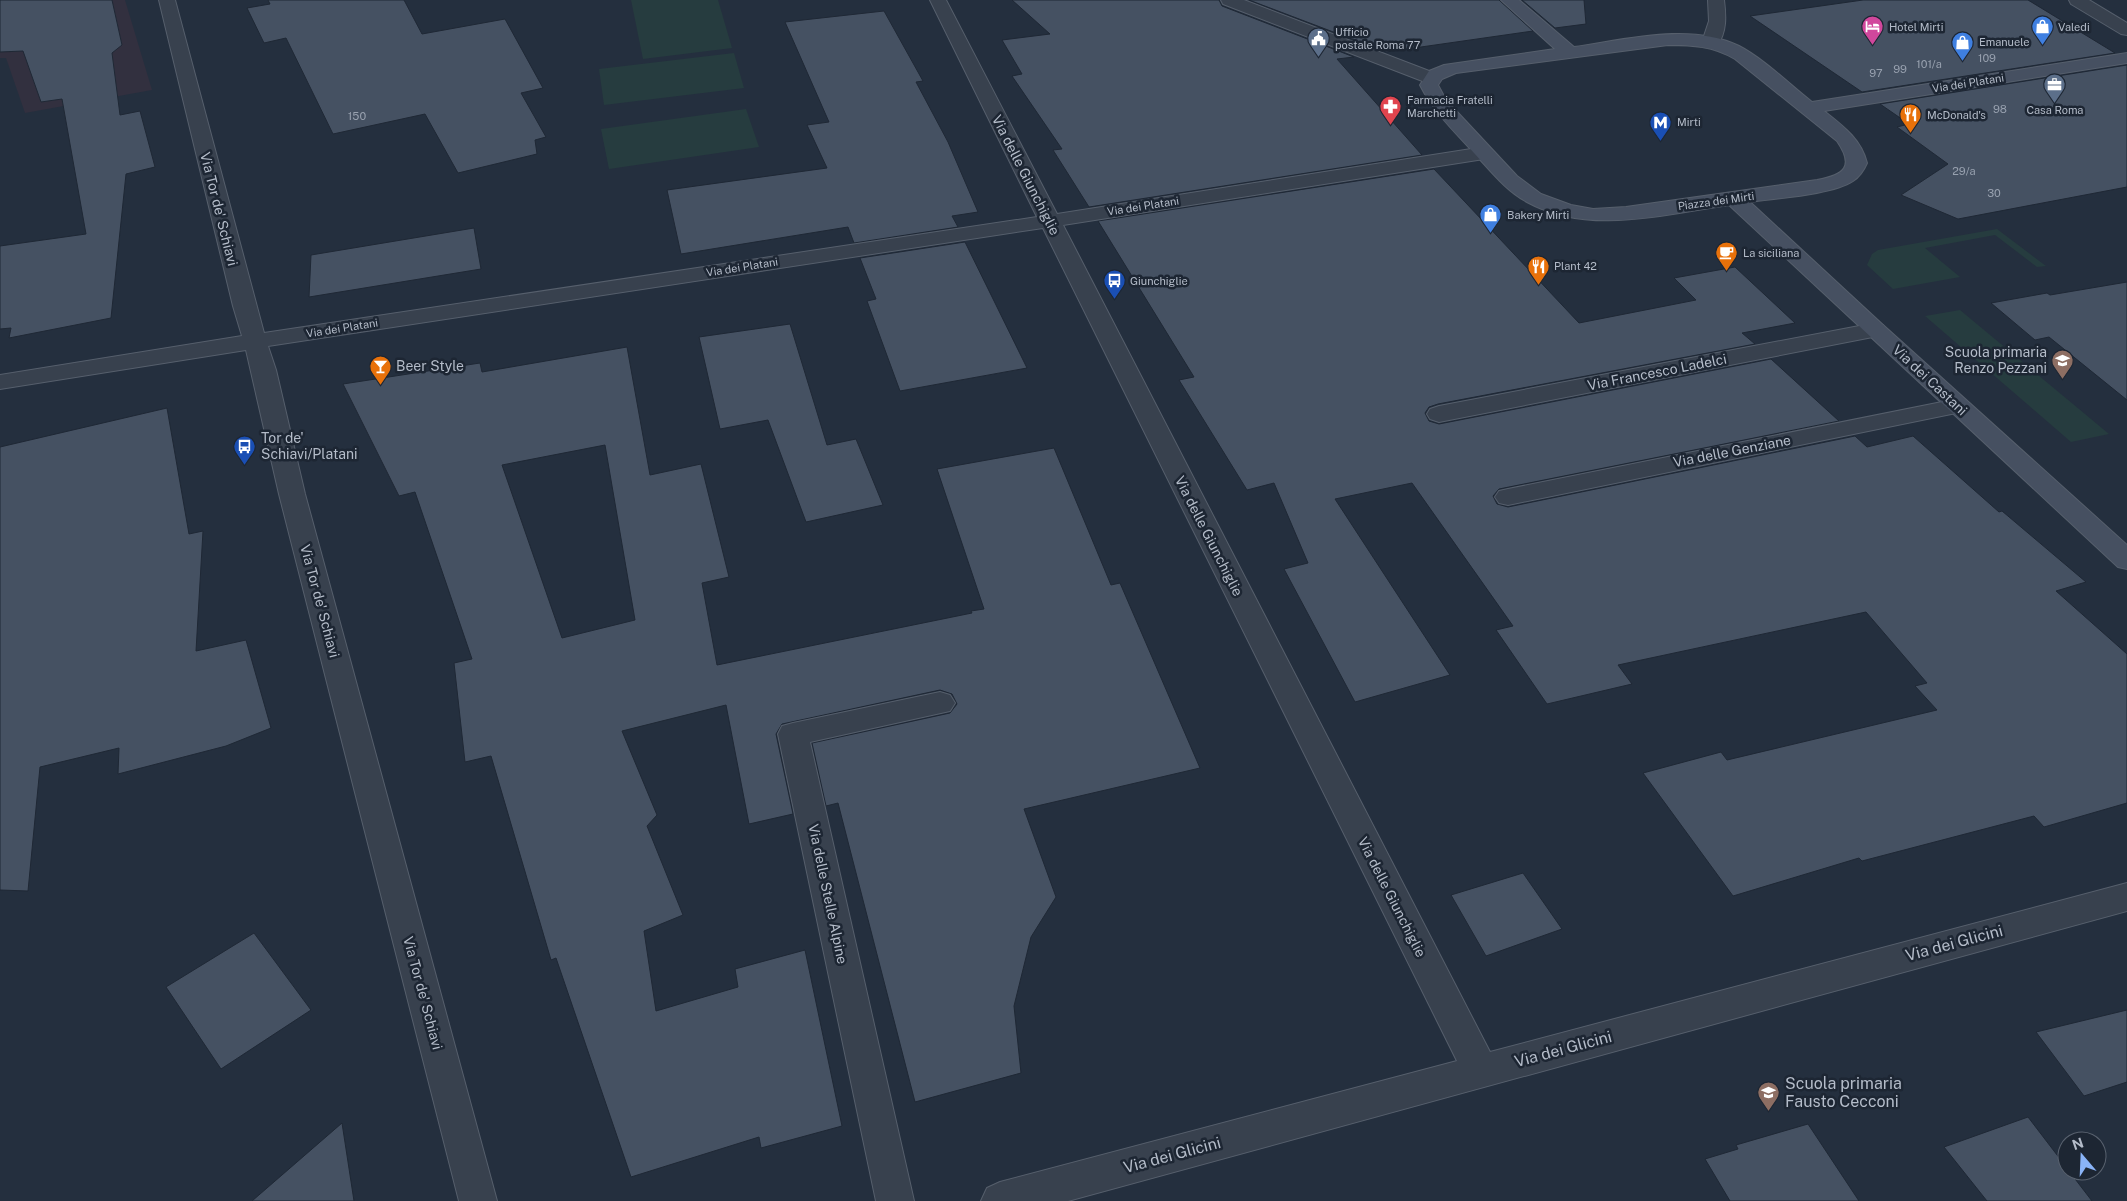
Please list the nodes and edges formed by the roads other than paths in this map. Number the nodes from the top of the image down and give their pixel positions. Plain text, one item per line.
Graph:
1 (167, 0) edge
2 (938, 0) edge
3 (1229, 0) edge
4 (1510, 0) edge
5 (1716, 0) edge
6 (2077, 0) edge
7 (2127, 30) edge
8 (1711, 42) junction
9 (1569, 52) junction
10 (2127, 58) edge
11 (1431, 78) junction
12 (1809, 108) junction
13 (1484, 153) junction
14 (1734, 198) junction
15 (1049, 221) junction
16 (1875, 330) junction
17 (255, 342) junction
18 (0, 382) edge
19 (1957, 406) junction
20 (1439, 414) dead end
21 (1508, 497) dead end
22 (2127, 560) edge
23 (940, 703) dead end
24 (2127, 897) edge
25 (1481, 1072) junction
26 (478, 1201) edge
27 (895, 1201) edge
28 (1000, 1201) edge

1 - 17 street, Via Tor de' Schiavi
2 - 15 street, Via delle Giunchiglie
3 - 11 street
4 - 9 street
5 - 8 street
6 - 7 street
8 - 9 street, Piazza dei Mirti
8 - 12 street, Piazza dei Mirti
9 - 11 street, Piazza dei Mirti
10 - 12 street, Via dei Platani
11 - 13 street, Piazza dei Mirti
12 - 14 street, Piazza dei Mirti
13 - 14 street, Piazza dei Mirti
13 - 15 street, Via dei Platani
14 - 16 street, Via dei Castani
15 - 17 street, Via dei Platani
15 - 25 street, Via delle Giunchiglie
16 - 19 street, Via dei Castani
16 - 20 street, Via Francesco Ladelci
17 - 18 street, Via dei Platani
17 - 26 street, Via Tor de' Schiavi
19 - 21 street, Via delle Genziane
19 - 22 street, Via dei Castani
23 - 27 street, Via delle Stelle Alpine
24 - 25 street, Via dei Glicini
25 - 28 street, Via dei Glicini

